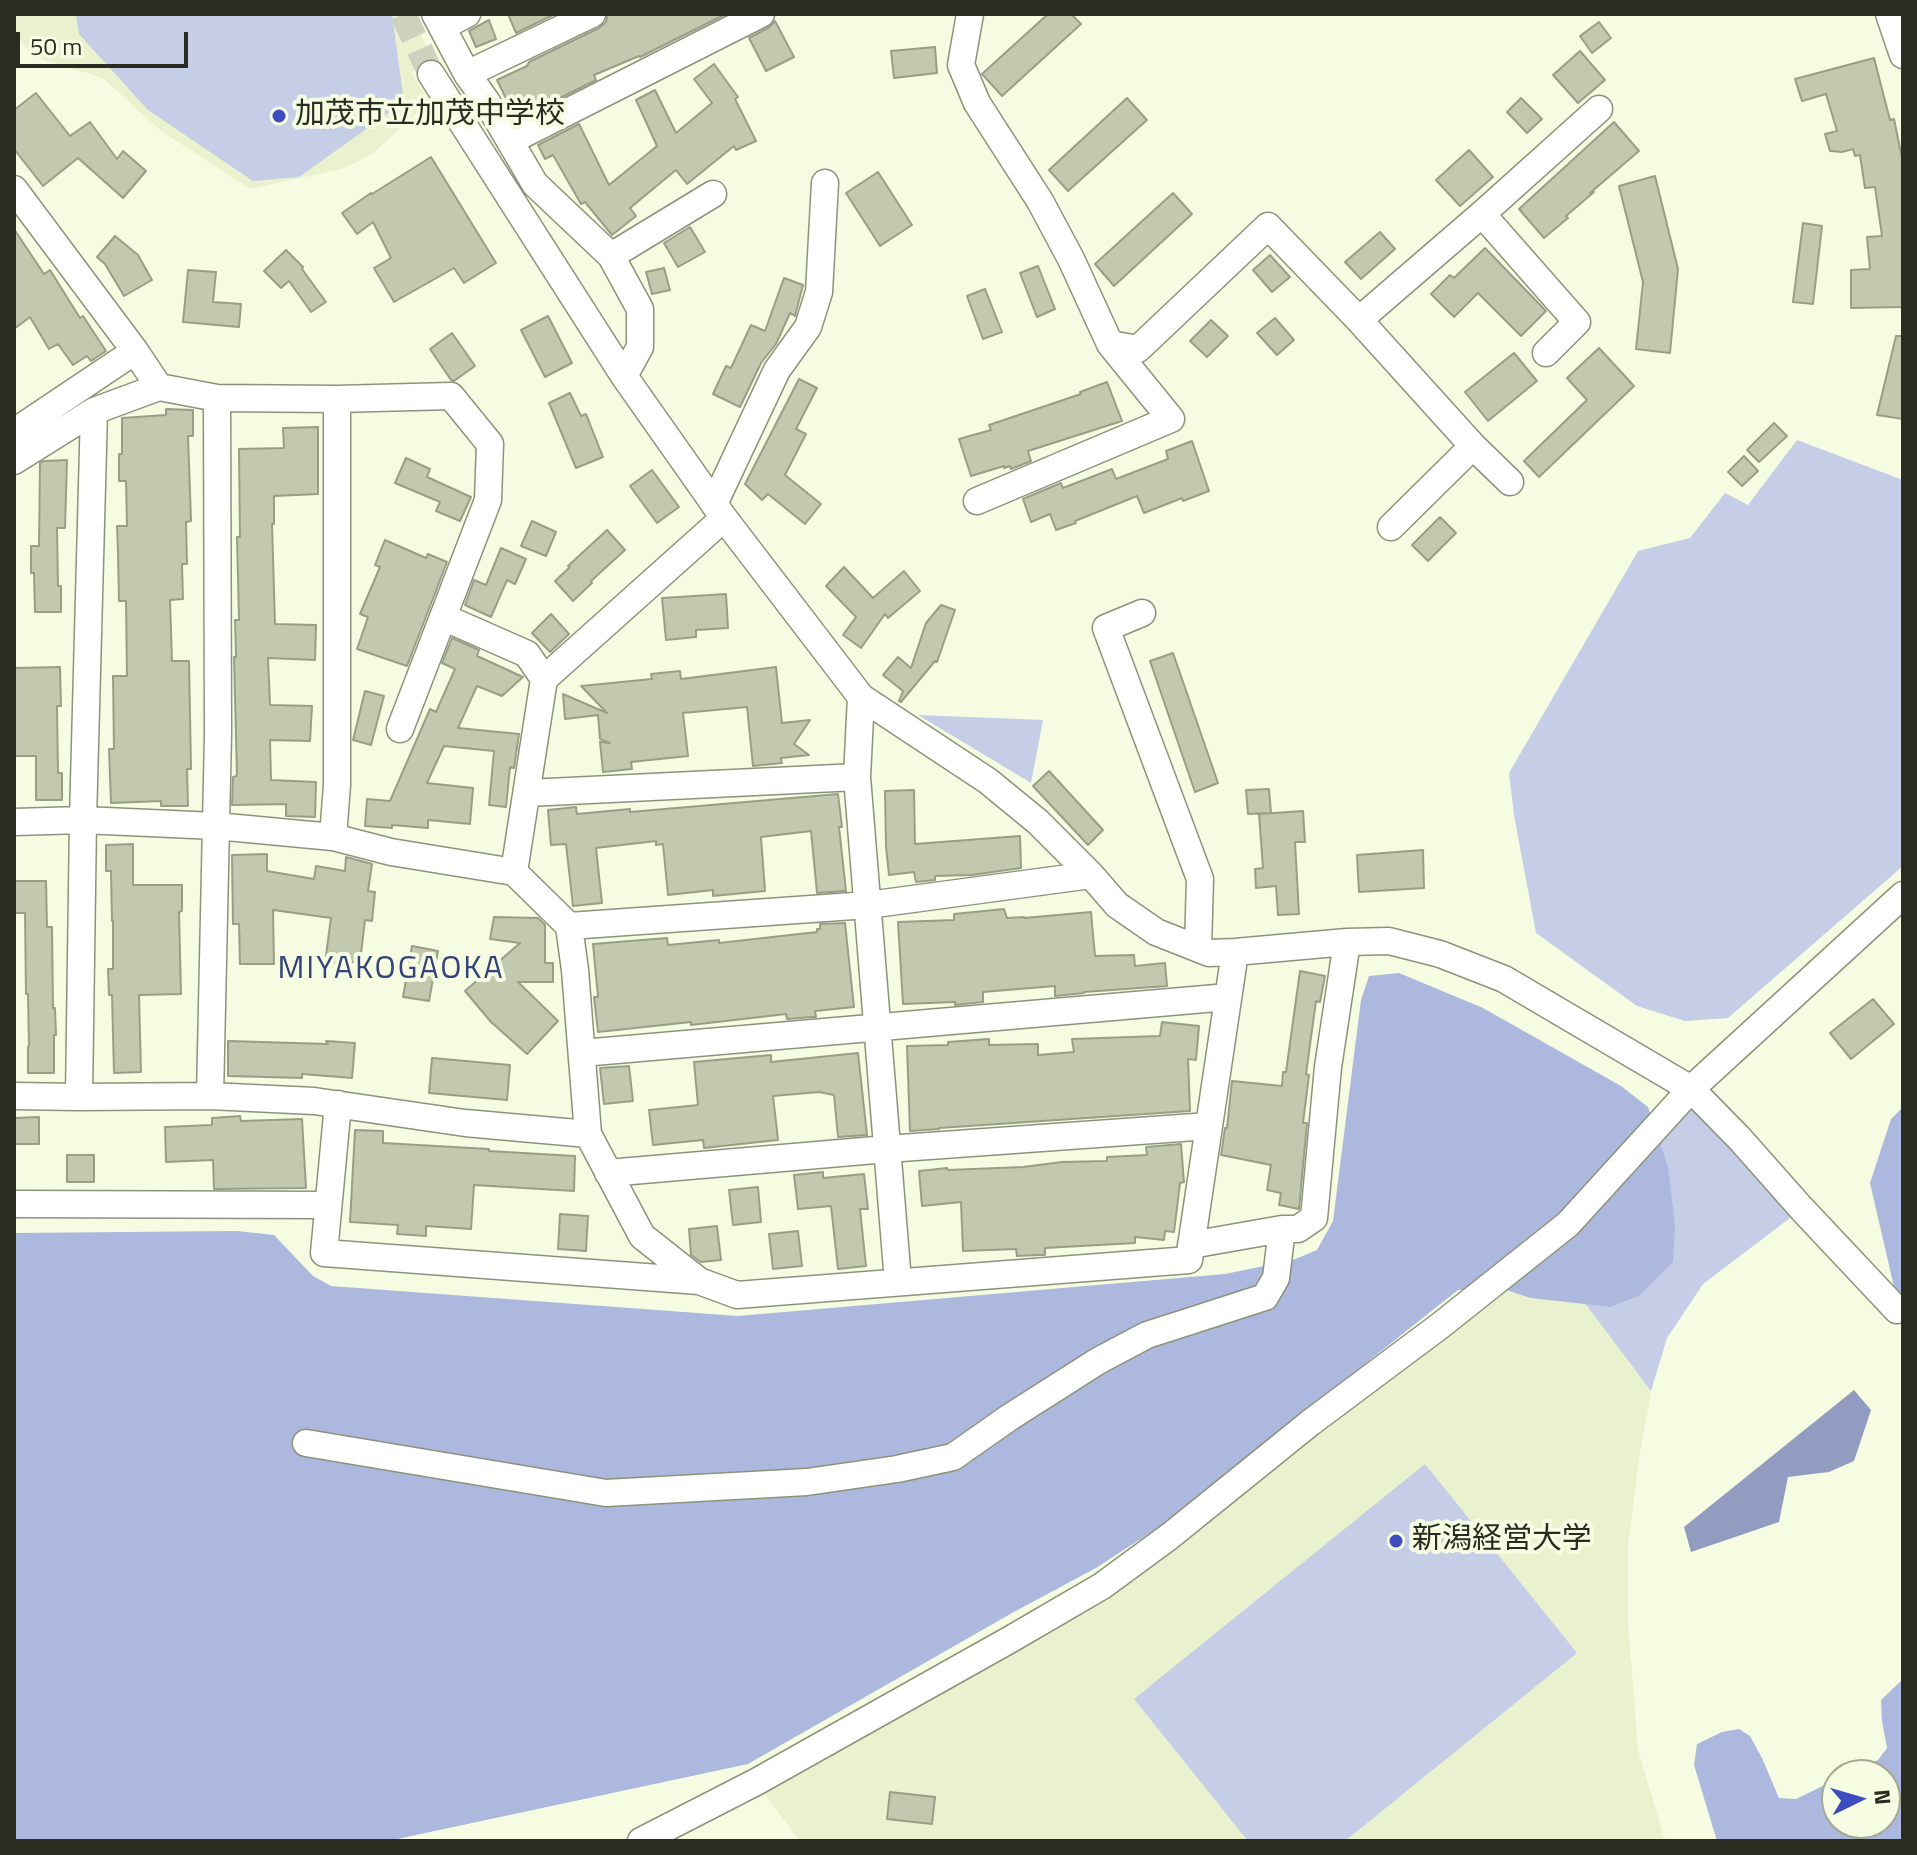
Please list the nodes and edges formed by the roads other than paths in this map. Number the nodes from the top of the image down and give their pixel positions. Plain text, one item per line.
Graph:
1 (467, 14) edge
2 (592, 14) edge
3 (761, 14) edge
4 (970, 14) edge
5 (1889, 14) edge
6 (438, 20) edge
7 (1903, 55) edge
8 (431, 74) tunnel mouth
9 (467, 74) junction
10 (1599, 109) dead end
11 (510, 141) junction
12 (825, 183) dead end
13 (14, 189) edge
14 (713, 194) dead end
15 (1482, 214) junction
16 (611, 256) junction
17 (1359, 320) junction
18 (1110, 344) junction
19 (135, 351) junction
20 (1546, 353) dead end
21 (624, 376) junction
22 (159, 387) junction
23 (217, 398) junction
24 (337, 399) junction
25 (94, 411) junction
26 (14, 432) edge
27 (1473, 446) junction
28 (14, 461) edge
29 (1510, 482) dead end
30 (977, 501) dead end
31 (719, 511) junction
32 (1391, 527) dead end
33 (1142, 613) dead end
34 (443, 617) junction
35 (544, 679) junction
36 (861, 697) junction
37 (400, 729) dead end
38 (857, 777) junction
39 (528, 793) junction
40 (83, 820) junction
41 (14, 822) edge
42 (216, 826) junction
43 (333, 837) junction
44 (514, 872) junction
45 (1091, 875) junction
46 (1903, 895) edge
47 (868, 905) junction
48 (569, 926) junction
49 (1347, 942) junction
50 (1198, 948) junction
51 (1235, 952) junction
52 (1228, 997) junction
53 (877, 1026) junction
54 (582, 1053) junction
55 (1691, 1089) junction
56 (14, 1096) edge
57 (210, 1096) junction
58 (79, 1097) junction
59 (338, 1104) junction
60 (1209, 1126) junction
61 (588, 1134) junction
62 (887, 1149) junction
63 (608, 1173) junction
64 (14, 1204) edge
65 (327, 1205) junction
66 (1282, 1229) junction
67 (1191, 1245) junction
68 (699, 1281) junction
69 (898, 1282) junction
70 (1903, 1309) edge
71 (306, 1443) dead end
72 (641, 1841) edge

1 - 6 street
2 - 9 street
3 - 11 street
4 - 18 street
5 - 7 street
6 - 9 street
8 - 21 street
9 - 11 street
10 - 15 street
11 - 16 street
12 - 31 street
13 - 19 street
14 - 16 street
15 - 17 street
15 - 20 street
16 - 21 street
17 - 18 street
17 - 27 street
18 - 30 street
19 - 22 street
19 - 26 street
21 - 31 street
22 - 23 street
22 - 25 street
23 - 24 street
23 - 42 street
24 - 34 street
24 - 43 street
25 - 28 street
25 - 40 street
27 - 29 street
27 - 32 street
31 - 35 street
31 - 36 street
33 - 50 street
34 - 35 street
34 - 37 street
35 - 39 street
36 - 38 street
36 - 45 street
38 - 39 street
38 - 47 street
39 - 44 street
40 - 41 street
40 - 42 street
40 - 58 street
42 - 43 street
42 - 57 street
43 - 44 street
44 - 48 street
45 - 47 street
45 - 50 street
46 - 55 street
47 - 48 street
47 - 53 street
48 - 54 street
49 - 51 street
49 - 55 street
49 - 66 street
50 - 51 street
51 - 52 street
52 - 53 street
52 - 60 street
53 - 54 street
53 - 62 street
54 - 61 street
55 - 70 street
55 - 72 street
56 - 58 street
57 - 58 street
57 - 59 street
59 - 61 street
59 - 65 street
60 - 62 street
60 - 67 street
61 - 63 street
62 - 63 street
62 - 69 street
63 - 68 street
64 - 65 street
65 - 68 street
66 - 67 street
66 - 71 street
67 - 69 street
68 - 69 street

